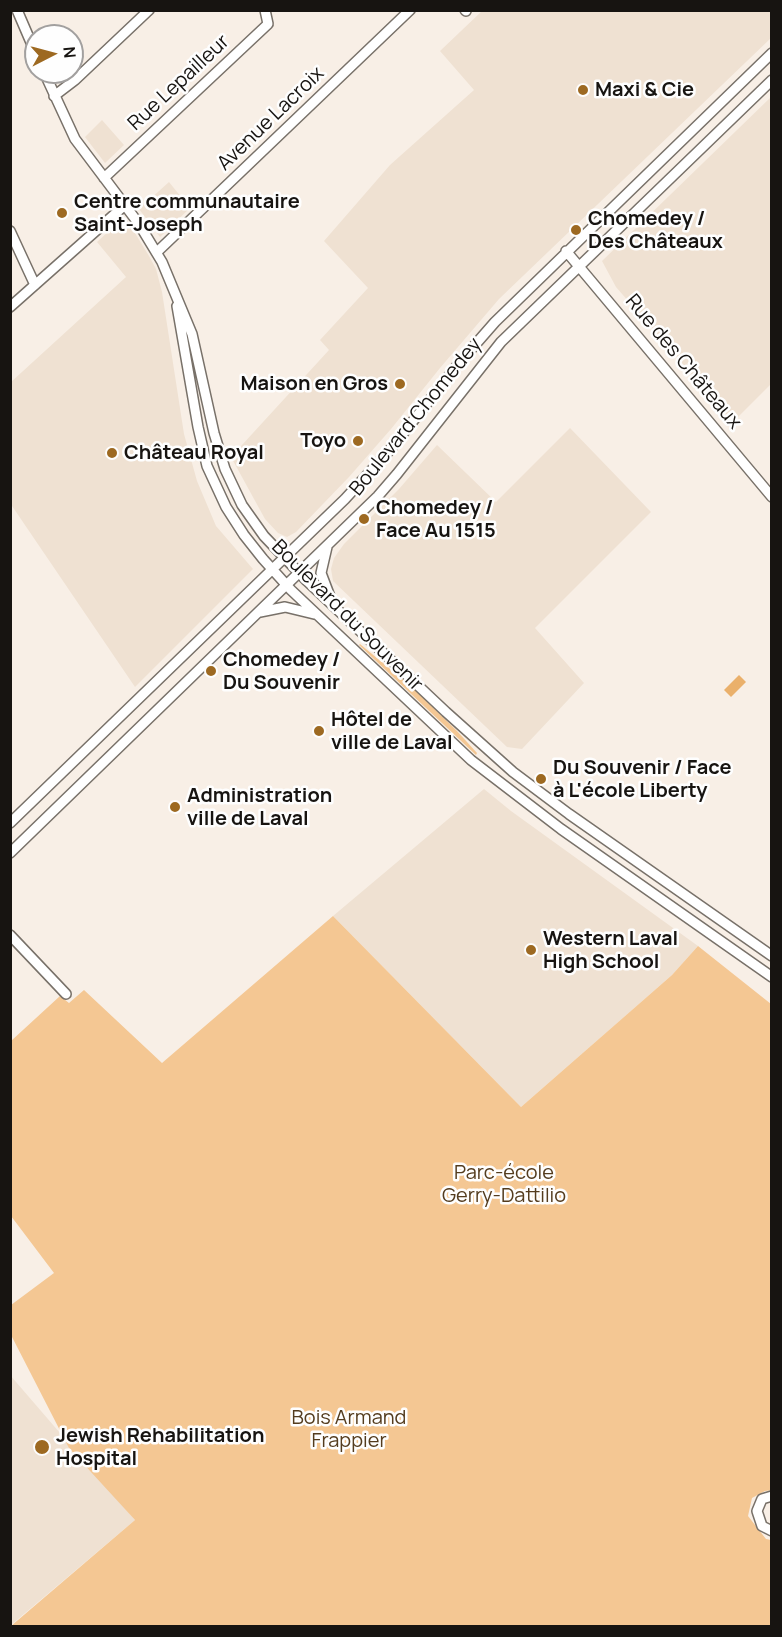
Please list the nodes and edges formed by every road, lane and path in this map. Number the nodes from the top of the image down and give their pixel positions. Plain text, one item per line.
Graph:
1 (17, 10) edge
2 (148, 10) edge
3 (266, 10) edge
4 (410, 10) edge
5 (24, 26) edge
6 (771, 53) edge
7 (771, 80) edge
8 (49, 84) edge
9 (54, 96) junction
10 (104, 178) junction
11 (125, 205) junction
12 (10, 231) edge
13 (566, 251) junction
14 (157, 252) junction
15 (580, 266) junction
16 (34, 285) junction
17 (174, 289) junction
18 (10, 307) edge
19 (771, 497) edge
20 (327, 546) junction
21 (285, 559) junction
22 (273, 570) junction
23 (299, 573) junction
24 (287, 585) junction
25 (334, 607) junction
26 (258, 613) junction
27 (316, 614) junction
28 (10, 823) edge
29 (10, 853) edge
30 (10, 935) edge
31 (771, 956) edge
32 (771, 977) edge
33 (66, 994) dead end
34 (771, 1496) edge
35 (771, 1532) edge

1 - 5 street
2 - 9 street
3 - 10 street, Rue Lepailleur
4 - 14 street, Avenue Lacroix
6 - 13 street, Boulevard Chomedey
7 - 15 street, Boulevard Chomedey
8 - 9 street
9 - 10 street
10 - 11 street
11 - 14 street
11 - 16 street
12 - 16 street
13 - 15 street, Rue des Châteaux
13 - 21 street, Boulevard Chomedey
14 - 17 street
15 - 19 street, Rue des Châteaux
15 - 20 street, Boulevard Chomedey
16 - 18 street
17 - 21 street, Boulevard du Souvenir
17 - 22 street, Boulevard du Souvenir
20 - 23 street, Boulevard Chomedey
20 - 25 street
21 - 22 street, Boulevard Chomedey
21 - 23 street, Boulevard du Souvenir
22 - 24 street, Boulevard du Souvenir
22 - 28 street, Boulevard Chomedey
23 - 24 street, Boulevard Chomedey
23 - 25 street, Boulevard du Souvenir
24 - 26 street, Boulevard Chomedey
24 - 27 street, Boulevard du Souvenir
25 - 31 street, Boulevard du Souvenir
26 - 27 street
26 - 29 street, Boulevard Chomedey
27 - 32 street, Boulevard du Souvenir
30 - 33 street
34 - 35 street

